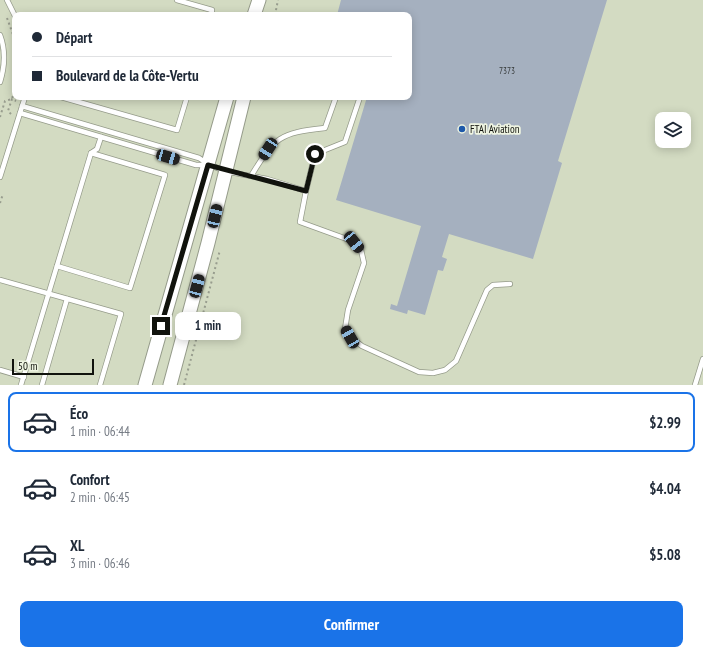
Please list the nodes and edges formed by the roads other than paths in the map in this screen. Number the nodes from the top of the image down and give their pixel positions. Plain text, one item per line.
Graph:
1 (7, 0) edge
2 (177, 0) edge
3 (259, 0) edge
4 (263, 0) edge
5 (13, 12) edge
6 (212, 12) edge
7 (255, 12) edge
8 (261, 12) edge
9 (0, 35) edge
10 (0, 82) edge
11 (24, 100) edge
12 (72, 100) edge
13 (186, 100) edge
14 (226, 100) edge
15 (243, 100) edge
16 (335, 100) edge
17 (359, 100) edge
18 (22, 106) junction
19 (20, 113) junction
20 (101, 137) junction
21 (91, 153) junction
22 (208, 165) junction
23 (226, 171) junction
24 (251, 176) junction
25 (0, 177) edge
26 (306, 191) junction
27 (57, 266) junction
28 (0, 280) edge
29 (510, 284) dead end
30 (48, 294) junction
31 (67, 299) junction
32 (703, 359) edge
33 (0, 370) edge
34 (24, 377) junction
35 (21, 385) edge
36 (42, 385) edge
37 (100, 385) edge
38 (145, 385) edge
39 (170, 385) edge
40 (695, 385) edge

1 - 5 lane
2 - 6 lane
3 - 7 street
4 - 8 street
9 - 10 lane
11 - 18 lane
12 - 13 lane
14 - 22 street
15 - 23 street
16 - 24 lane
17 - 26 lane
18 - 19 lane
18 - 22 lane
19 - 20 lane
19 - 25 lane
20 - 21 lane
20 - 22 lane
21 - 27 lane
21 - 27 lane
22 - 23 lane
22 - 38 street
23 - 24 lane
23 - 39 street
24 - 26 lane
26 - 29 lane
27 - 30 lane
28 - 30 lane
30 - 31 lane
30 - 34 lane
31 - 36 lane
31 - 37 lane
32 - 40 lane
33 - 34 lane
34 - 35 lane

